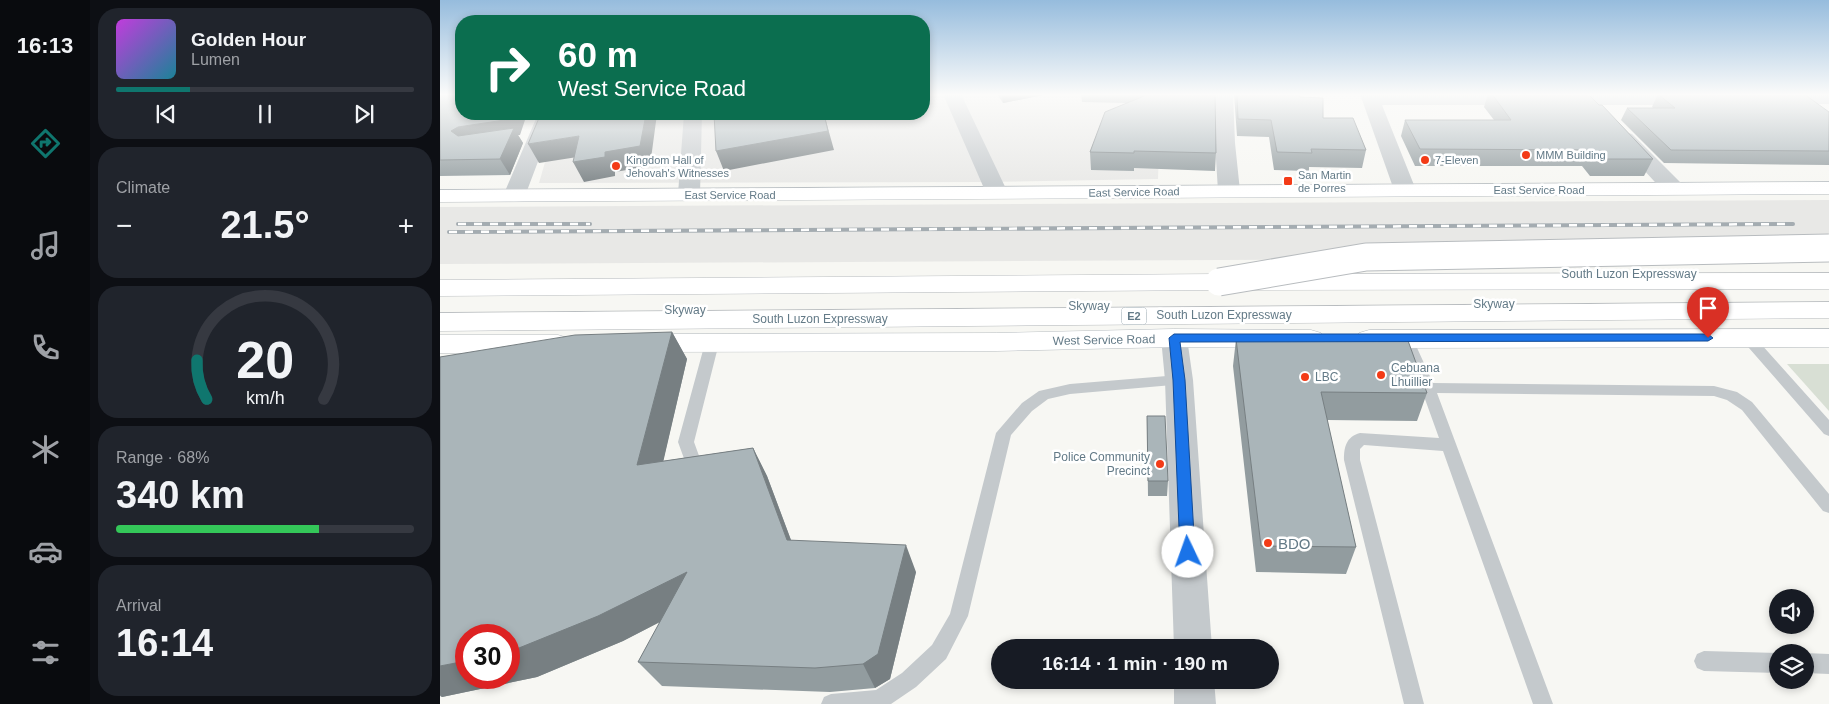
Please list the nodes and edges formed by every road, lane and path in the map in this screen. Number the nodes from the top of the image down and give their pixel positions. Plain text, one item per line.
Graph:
1 (540, 127) edge
2 (692, 127) edge
3 (967, 127) edge
4 (1225, 127) edge
5 (1381, 127) edge
6 (1613, 127) edge
7 (1829, 188) edge
8 (1674, 189) junction
9 (1405, 190) junction
10 (1229, 191) junction
11 (689, 194) junction
12 (997, 194) junction
13 (440, 196) edge
14 (514, 196) junction
15 (1829, 248) edge
16 (1829, 273) edge
17 (440, 280) edge
18 (1829, 281) edge
19 (1219, 282) junction
20 (440, 288) edge
21 (1829, 302) edge
22 (1829, 310) edge
23 (440, 312) edge
24 (440, 322) edge
25 (1747, 337) junction
26 (1174, 338) junction
27 (1829, 338) edge
28 (1406, 339) junction
29 (712, 343) junction
30 (452, 349) edge
31 (1179, 380) junction
32 (1428, 388) junction
33 (1829, 430) edge
34 (1449, 445) junction
35 (698, 475) edge
36 (1829, 506) edge
37 (1192, 639) edge
38 (1704, 661) dead end
39 (1769, 663) edge
40 (1814, 663) edge
41 (1829, 664) edge
42 (1194, 689) edge
43 (831, 704) edge
44 (1195, 704) edge
45 (1414, 704) edge
46 (1543, 704) edge

1 - 14 street
2 - 11 street
3 - 12 street
4 - 10 street
5 - 9 street
6 - 8 street
7 - 8 main road, East Service Road
8 - 9 main road, East Service Road
9 - 10 main road, East Service Road
10 - 12 main road, East Service Road
11 - 12 main road, East Service Road
11 - 14 main road, East Service Road
13 - 14 main road, East Service Road
15 - 19 main road, bridge
16 - 17 main road, South Luzon Expressway
18 - 19 main road, Skyway, bridge
19 - 20 main road, Skyway
21 - 23 main road, Skyway / E2
22 - 24 main road, South Luzon Expressway / E2
25 - 27 main road, West Service Road
25 - 28 main road, West Service Road
25 - 33 lane
26 - 28 main road, West Service Road
26 - 29 main road, West Service Road
26 - 31 street
28 - 32 lane
29 - 30 main road, West Service Road
29 - 35 lane
31 - 37 street
31 - 43 lane
32 - 34 lane
32 - 36 lane
34 - 45 lane
34 - 46 lane
38 - 39 lane
40 - 41 lane
42 - 44 street

